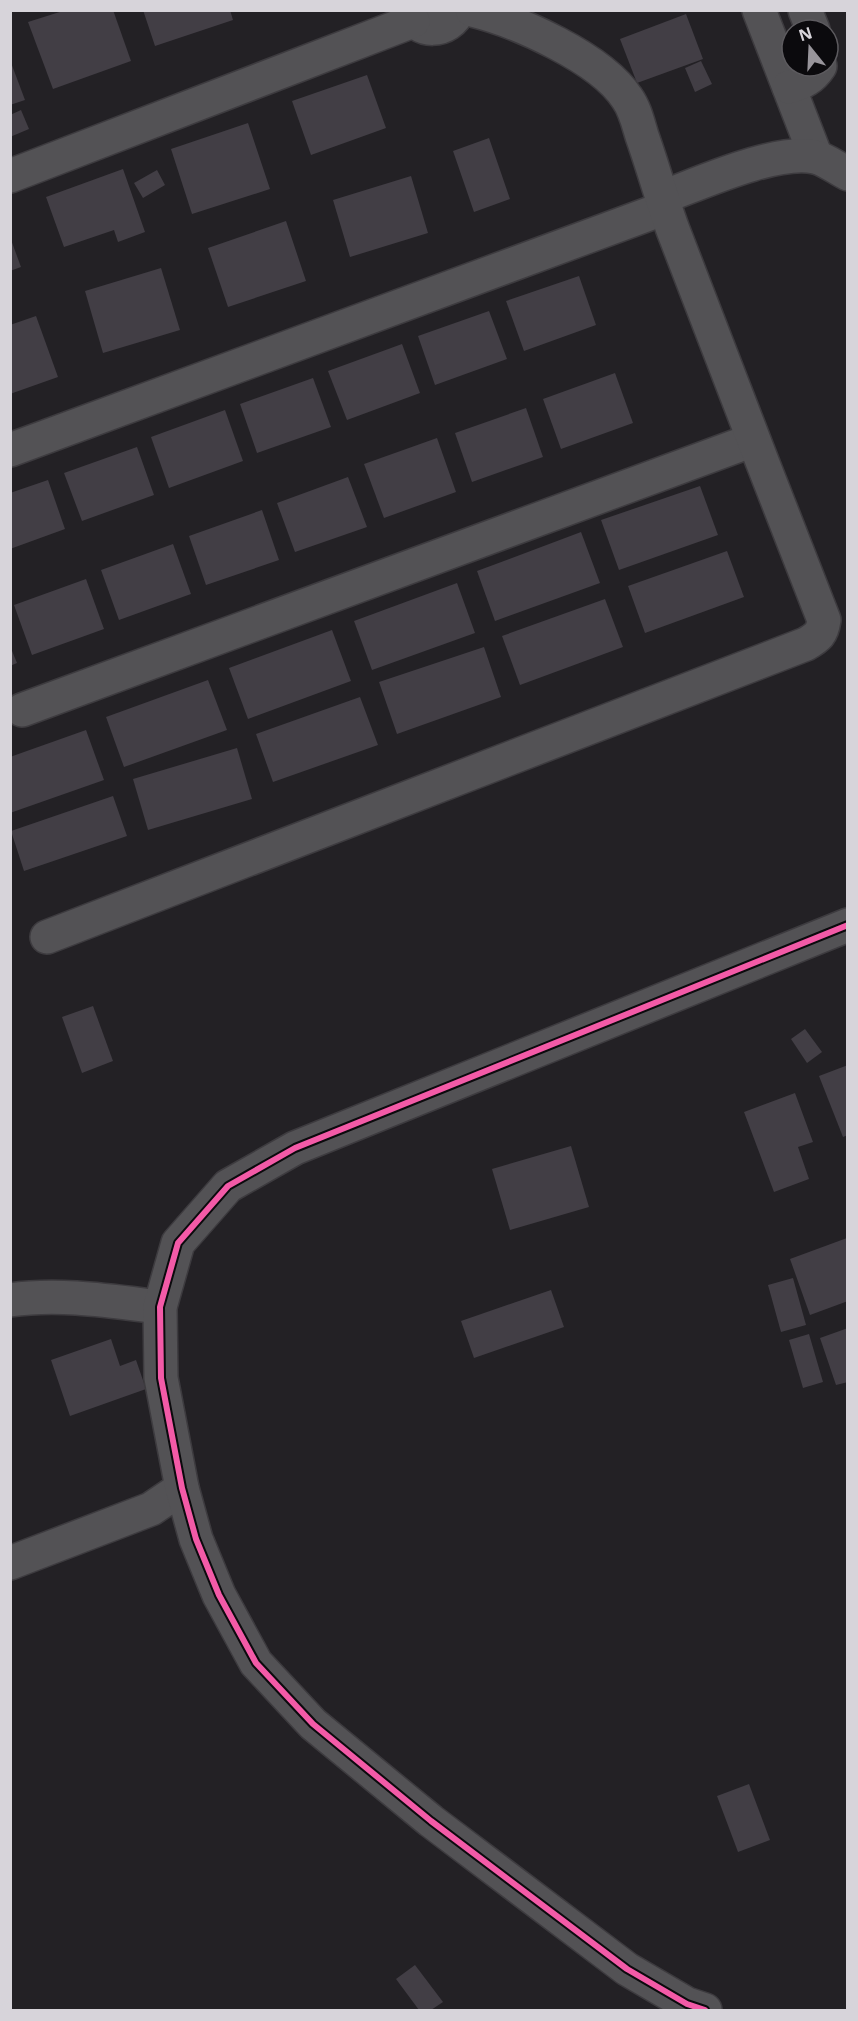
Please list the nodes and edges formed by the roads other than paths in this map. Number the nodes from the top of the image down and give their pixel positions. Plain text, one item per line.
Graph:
1 (459, 10) edge
2 (472, 10) edge
3 (759, 10) edge
4 (410, 16) edge
5 (810, 78) edge
6 (789, 87) junction
7 (816, 157) junction
8 (848, 174) edge
9 (10, 176) edge
10 (664, 202) junction
11 (753, 440) junction
12 (10, 450) edge
13 (836, 615) edge
14 (22, 710) dead end
15 (848, 925) edge
16 (47, 937) dead end
17 (10, 1300) edge
18 (160, 1307) junction
19 (182, 1488) junction
20 (10, 1563) edge
21 (705, 2010) edge

1 - 4 street
2 - 10 street
3 - 6 street
4 - 9 street
5 - 6 street
6 - 7 street
7 - 8 street
7 - 10 street
10 - 11 street
10 - 12 street
11 - 13 street
11 - 14 street
13 - 16 street
15 - 18 street
17 - 18 street
18 - 19 street
19 - 20 street
19 - 21 street

